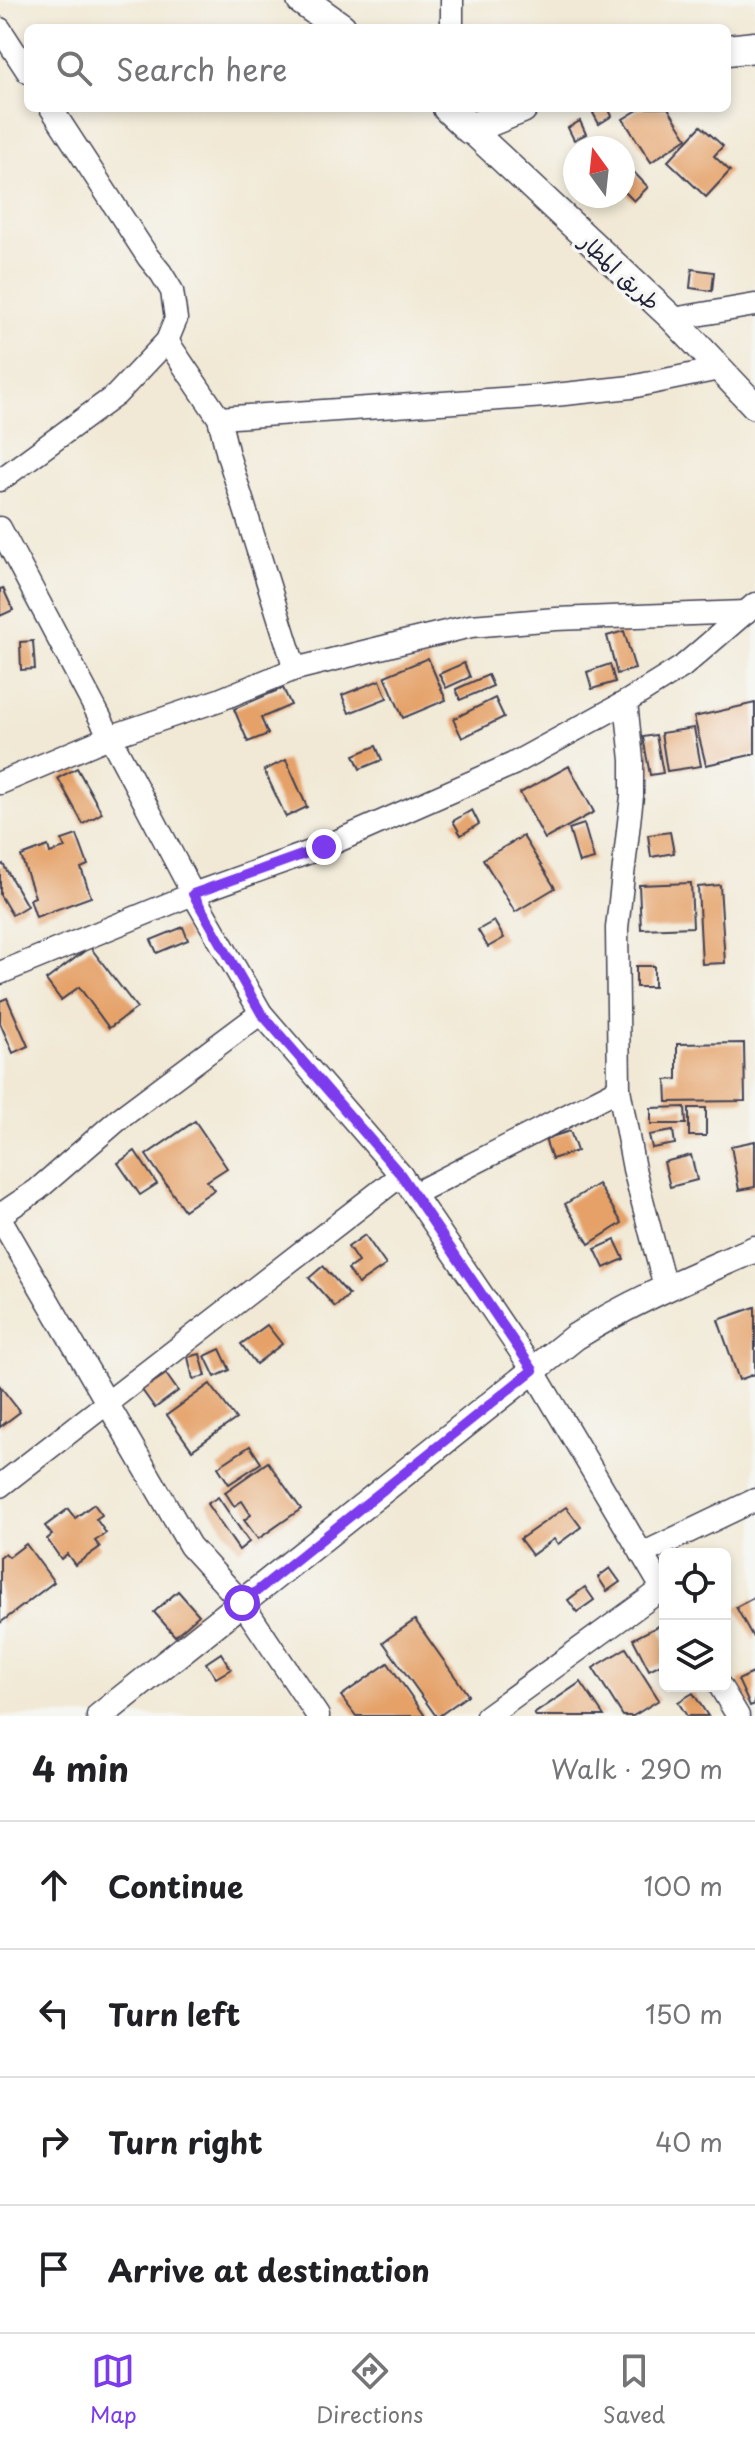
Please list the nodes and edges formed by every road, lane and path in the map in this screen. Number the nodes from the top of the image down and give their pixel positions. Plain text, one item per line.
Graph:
1 (302, 0) edge
2 (452, 0) edge
3 (335, 24) edge
4 (452, 24) edge
5 (0, 29) edge
6 (755, 47) edge
7 (731, 50) edge
8 (24, 66) edge
9 (54, 112) edge
10 (452, 112) edge
11 (512, 112) edge
12 (470, 129) junction
13 (755, 305) edge
14 (673, 319) junction
15 (167, 341) junction
16 (719, 369) junction
17 (755, 406) edge
18 (219, 418) junction
19 (0, 480) edge
20 (0, 528) edge
21 (750, 608) edge
22 (295, 669) junction
23 (626, 702) junction
24 (109, 737) junction
25 (0, 783) edge
26 (193, 894) junction
27 (0, 973) edge
28 (261, 1013) junction
29 (619, 1089) junction
30 (401, 1175) junction
31 (414, 1194) junction
32 (0, 1217) edge
33 (755, 1249) edge
34 (665, 1287) junction
35 (533, 1370) junction
36 (108, 1402) junction
37 (0, 1486) edge
38 (755, 1500) edge
39 (642, 1554) junction
40 (659, 1583) edge
41 (659, 1595) edge
42 (242, 1603) junction
43 (724, 1692) edge
44 (100, 1716) edge
45 (318, 1716) edge
46 (487, 1716) edge
47 (738, 1716) edge

1 - 3 main road
2 - 4 street
5 - 8 street
6 - 7 main road
9 - 15 street
10 - 12 main road, طريق المطار
11 - 12 main road
12 - 14 street, طريق المطار
13 - 14 street
14 - 16 street, طريق المطار
15 - 18 street
15 - 19 street
16 - 17 street, طريق المطار
16 - 18 street
18 - 22 street
20 - 24 street
21 - 22 street
21 - 23 street
22 - 24 street
23 - 26 street
23 - 29 street
24 - 25 street
24 - 26 street
26 - 27 street
26 - 28 street
28 - 30 street
28 - 32 street
29 - 31 street
29 - 34 street
30 - 31 street
30 - 36 street
31 - 35 street
32 - 36 street
33 - 34 street
34 - 35 street
35 - 39 street
35 - 42 street
36 - 37 street
36 - 42 street
38 - 39 street
39 - 40 street
41 - 46 street
42 - 44 street
42 - 45 street
43 - 47 street

